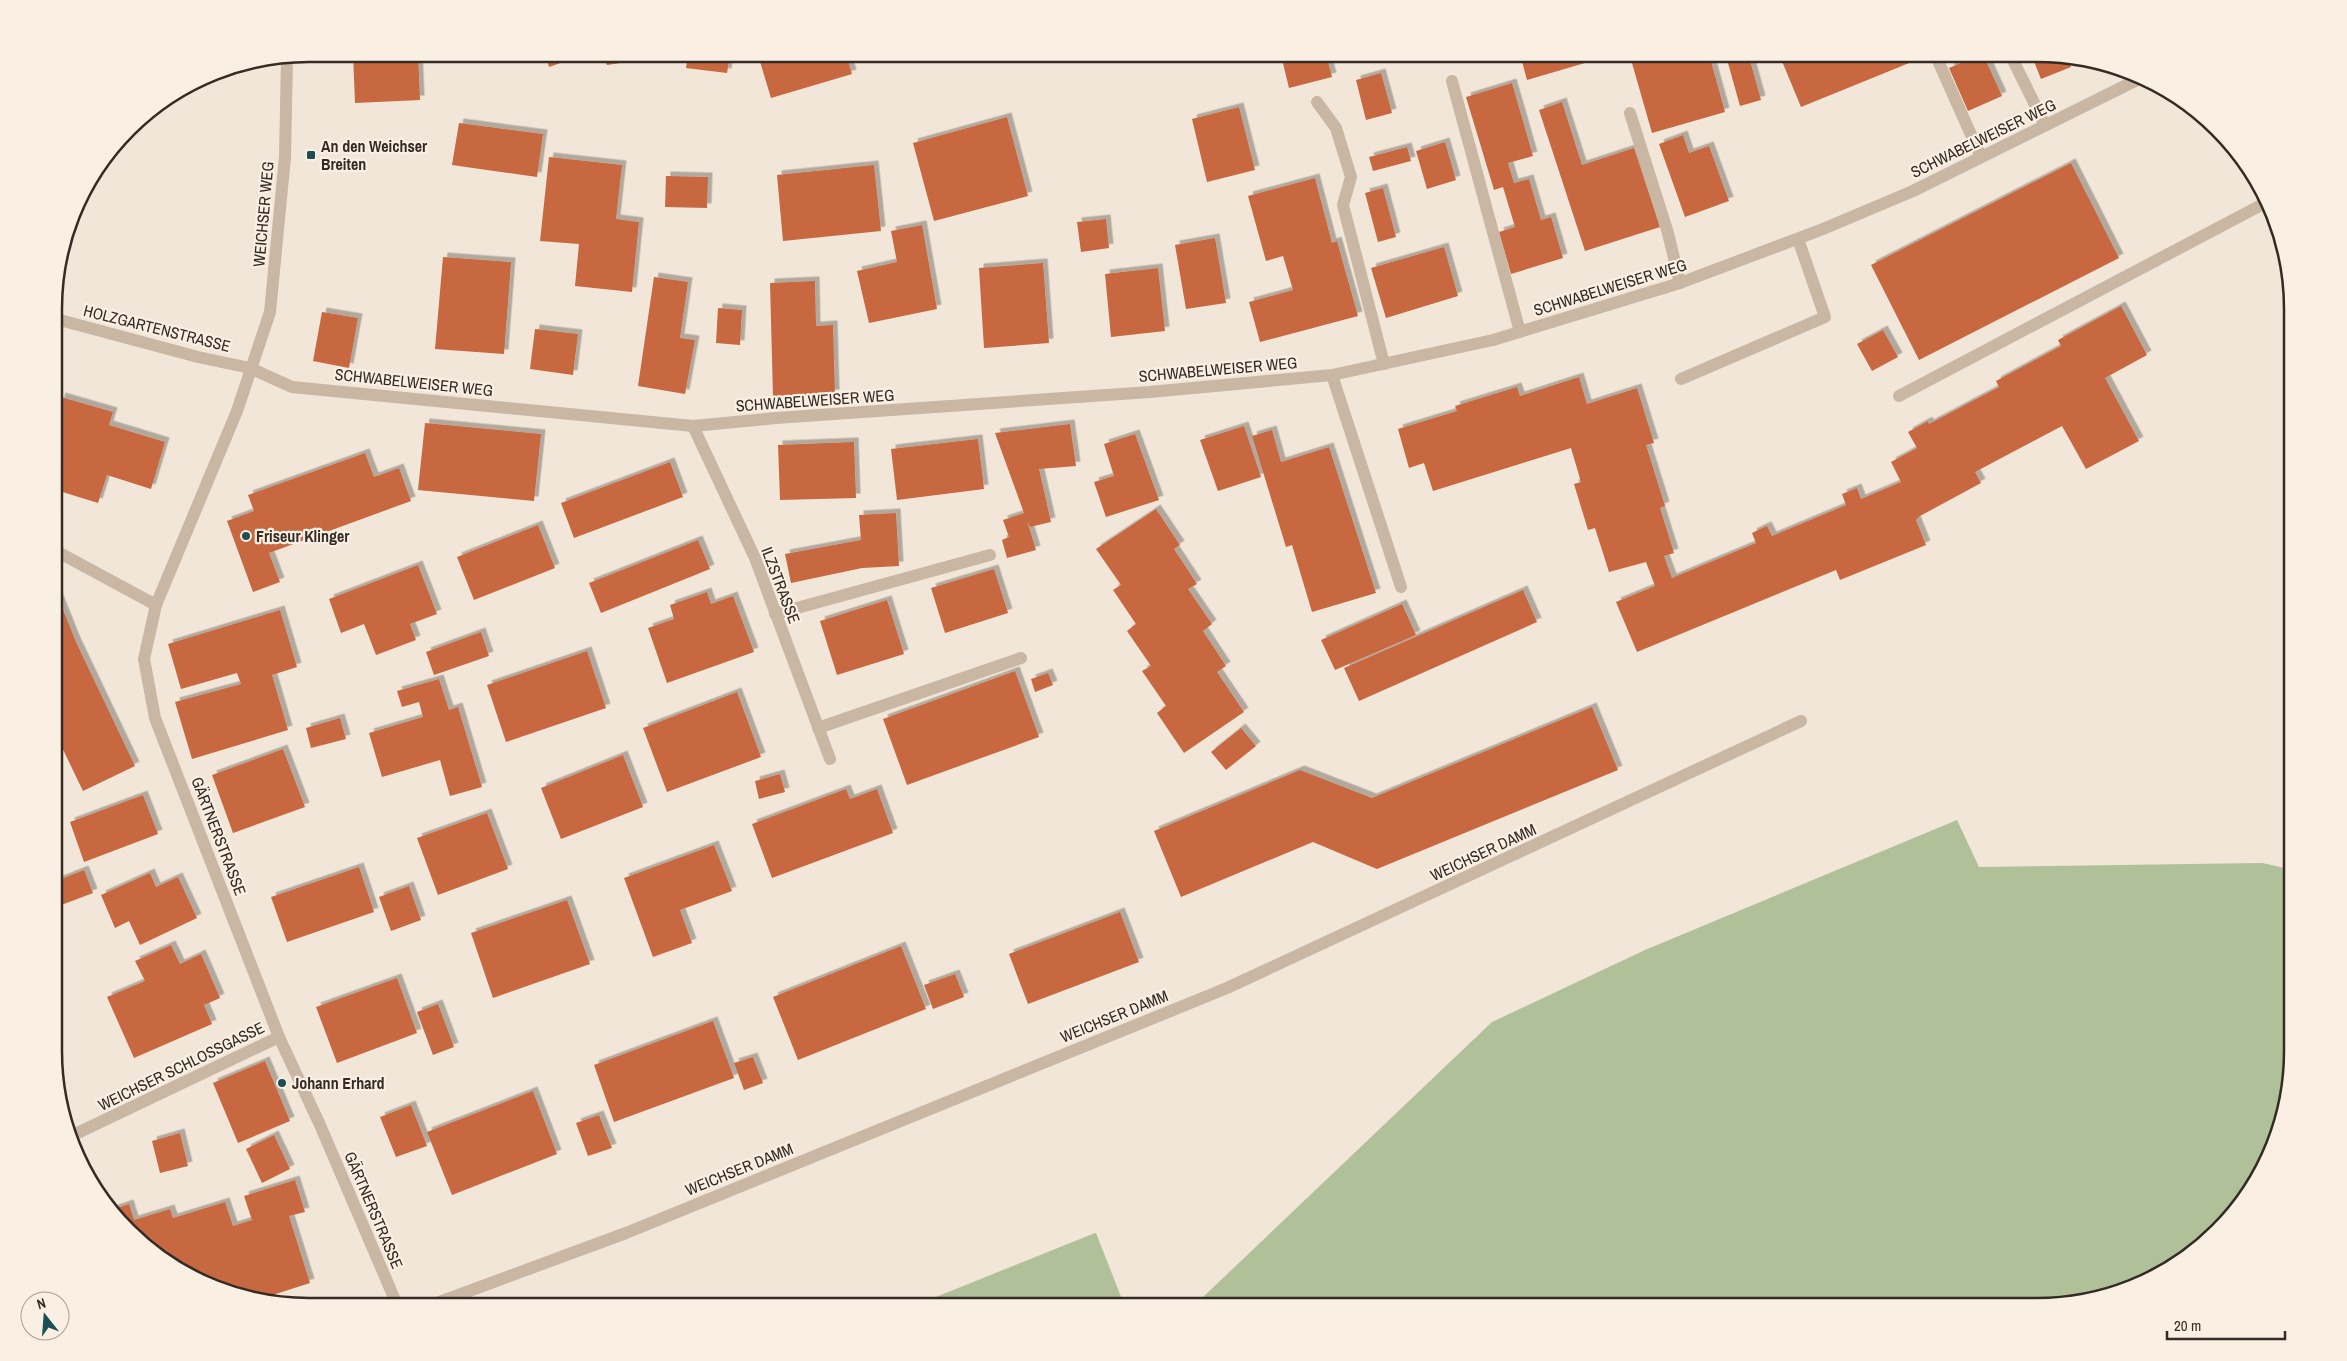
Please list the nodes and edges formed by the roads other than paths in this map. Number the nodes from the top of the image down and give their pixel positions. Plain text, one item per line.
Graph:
1 (1938, 62) edge
2 (2014, 62) edge
3 (287, 64) edge
4 (1452, 81) dead end
5 (2133, 82) edge
6 (1317, 102) dead end
7 (1630, 113) dead end
8 (2045, 125) junction
9 (1981, 157) junction
10 (2261, 205) edge
11 (1798, 239) junction
12 (1680, 283) junction
13 (62, 320) edge
14 (1520, 332) junction
15 (1384, 364) junction
16 (250, 368) junction
17 (1332, 375) junction
18 (1682, 379) dead end
19 (1899, 396) dead end
20 (693, 426) junction
21 (62, 554) edge
22 (990, 556) dead end
23 (1401, 587) dead end
24 (156, 605) junction
25 (775, 614) junction
26 (1021, 658) dead end
27 (1801, 721) dead end
28 (818, 728) junction
29 (830, 759) dead end
30 (279, 1037) junction
31 (77, 1133) edge
32 (394, 1298) edge
33 (450, 1298) edge

1 - 9 street
2 - 8 street
3 - 16 street, WEICHSER WEG
4 - 14 street
5 - 8 street, SCHWABELWEISER WEG
6 - 15 street
7 - 12 street
8 - 9 street, SCHWABELWEISER WEG
9 - 11 street, SCHWABELWEISER WEG
10 - 19 street
11 - 12 street, SCHWABELWEISER WEG
11 - 18 street
12 - 14 street, SCHWABELWEISER WEG
13 - 16 street, HOLZGARTENSTRASSE
14 - 15 street, SCHWABELWEISER WEG
15 - 17 street, SCHWABELWEISER WEG
16 - 20 street, SCHWABELWEISER WEG
16 - 24 street, GÄRTNERSTRASSE
17 - 20 street, SCHWABELWEISER WEG
17 - 23 street
20 - 25 street, ILZSTRASSE
21 - 24 street
22 - 25 street
24 - 30 street, GÄRTNERSTRASSE
25 - 28 street, ILZSTRASSE
26 - 28 street
27 - 33 street, WEICHSER DAMM
28 - 29 street, ILZSTRASSE
30 - 31 street, WEICHSER SCHLOSSGASSE
30 - 32 street, GÄRTNERSTRASSE

